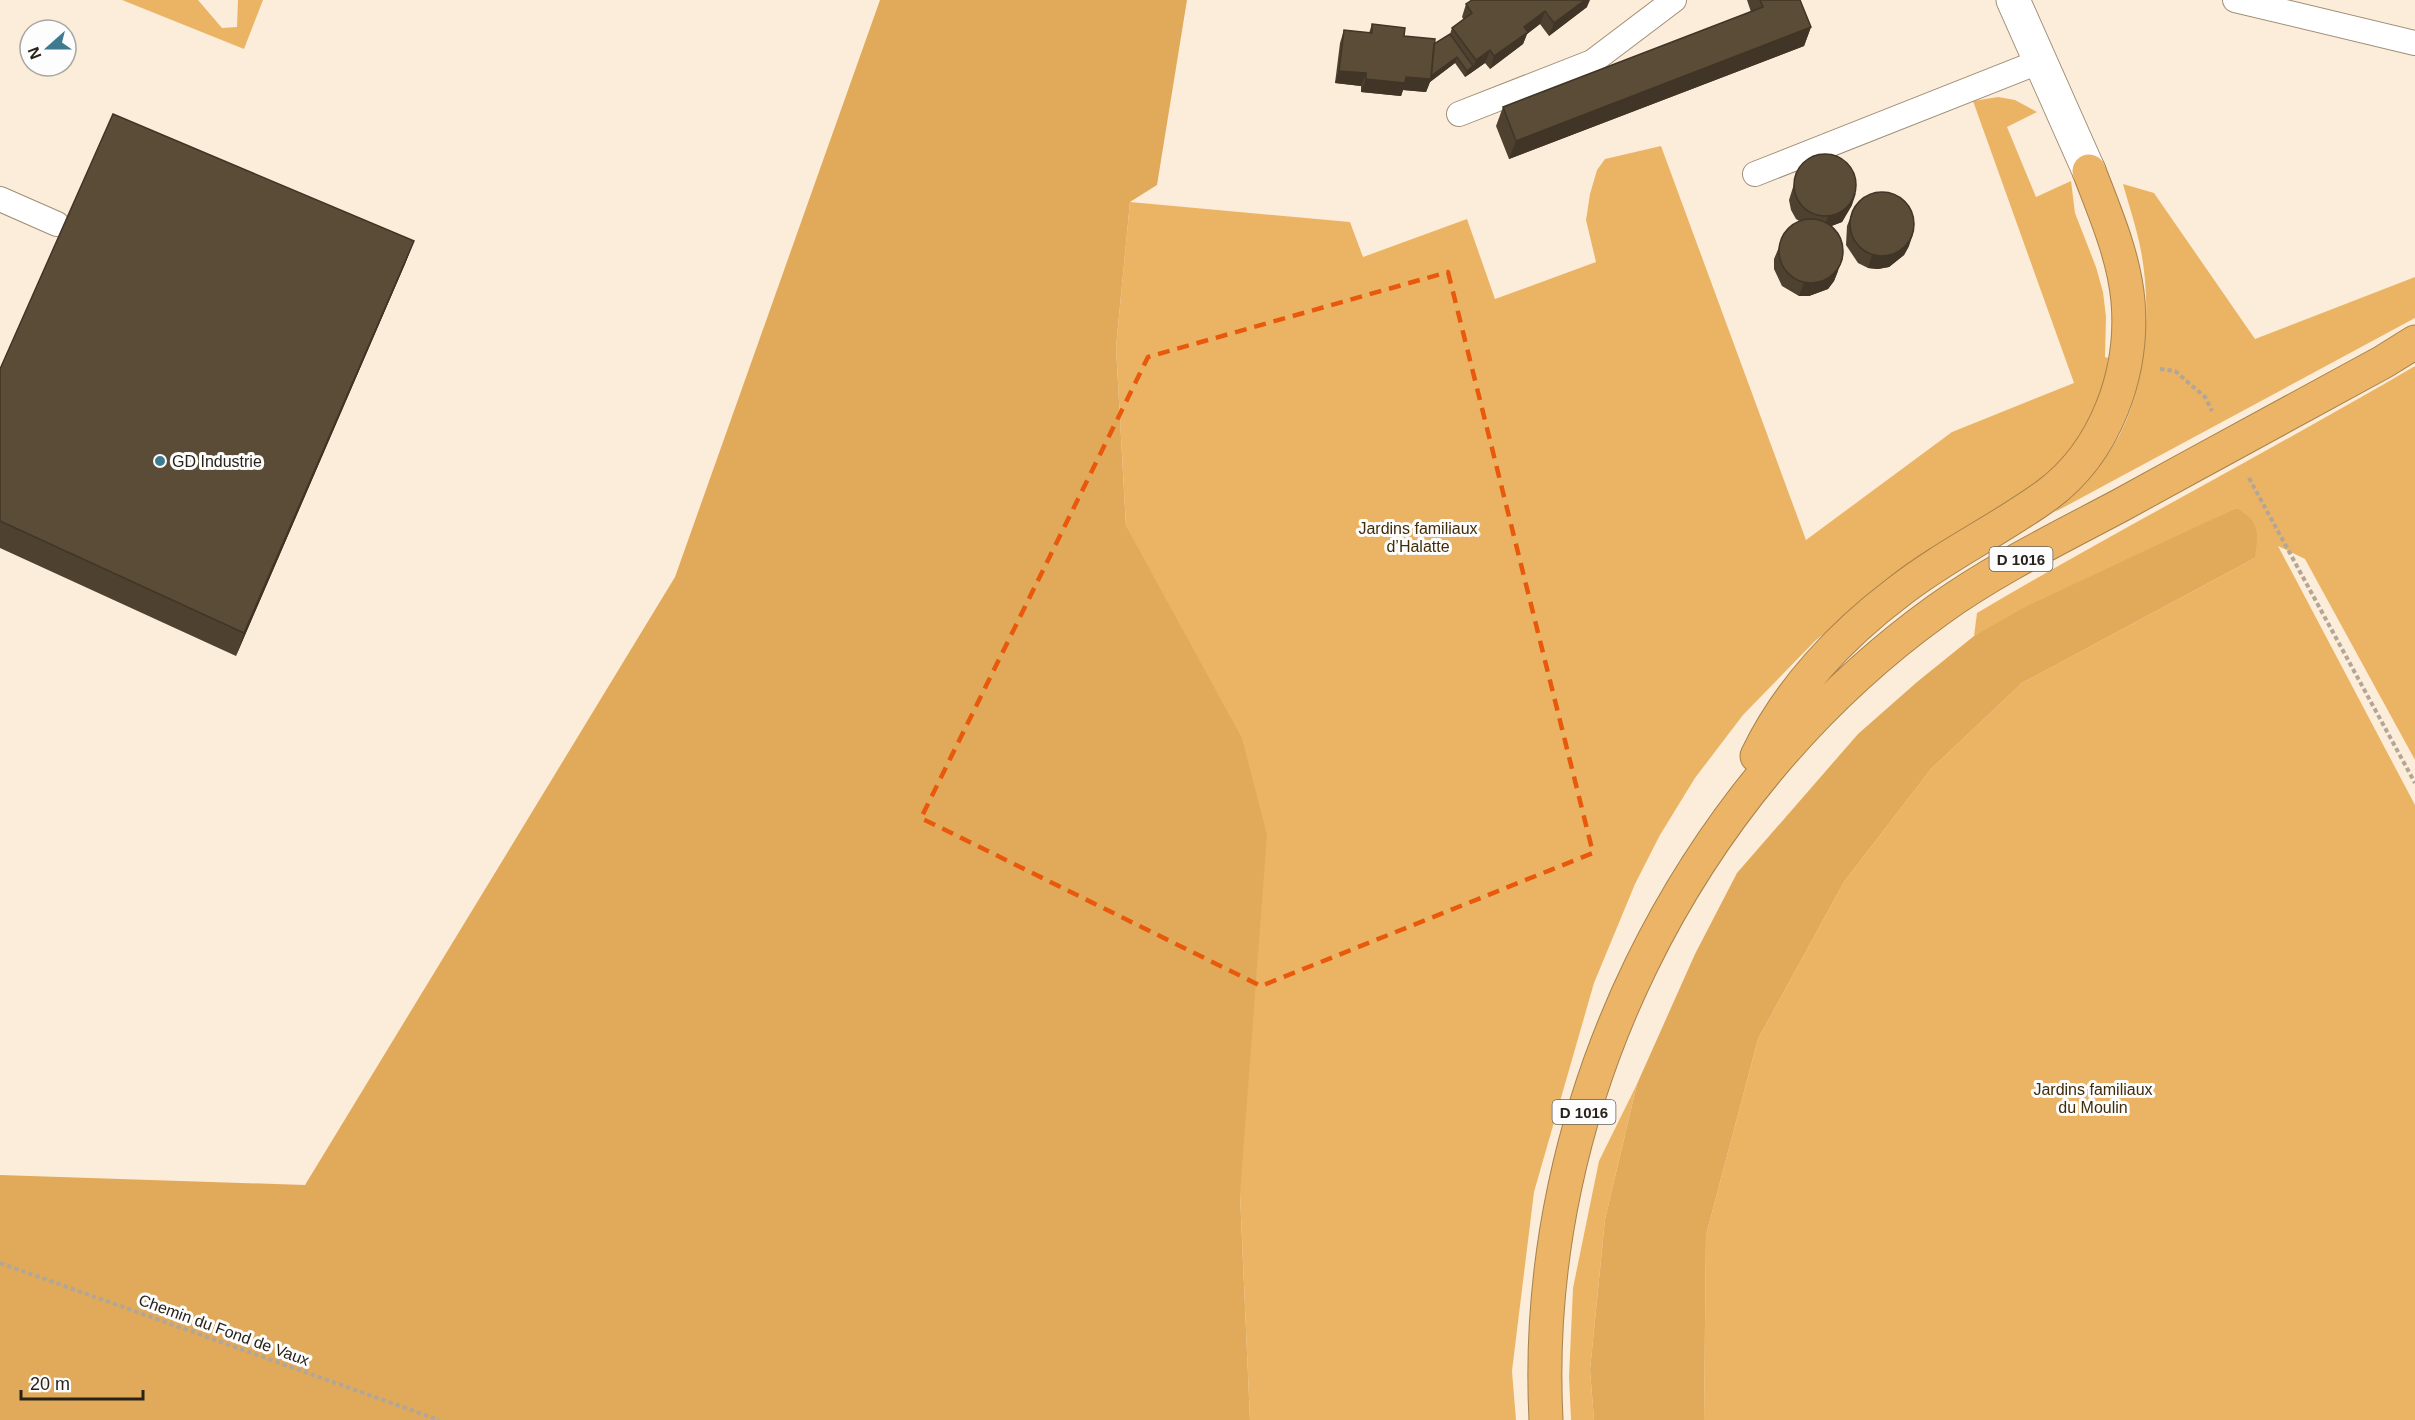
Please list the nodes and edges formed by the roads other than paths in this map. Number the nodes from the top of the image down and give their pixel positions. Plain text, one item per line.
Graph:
1 (1674, 0) edge
2 (2013, 0) edge
3 (2235, 0) edge
4 (2415, 43) edge
5 (2041, 61) junction
6 (1459, 114) dead end
7 (2089, 171) joint
8 (1755, 174) dead end
9 (0, 199) edge
10 (57, 225) dead end
11 (2415, 342) edge
12 (2415, 350) edge
13 (2383, 362) junction
14 (1720, 834) junction
15 (1546, 1420) edge

1 - 6 lane
2 - 5 street
3 - 4 lane
5 - 7 street
5 - 8 lane
7 - 14 highway
9 - 10 lane
11 - 13 highway, D 1016
12 - 13 highway, D 1016
13 - 14 highway, D 1016
14 - 15 highway, D 1016

